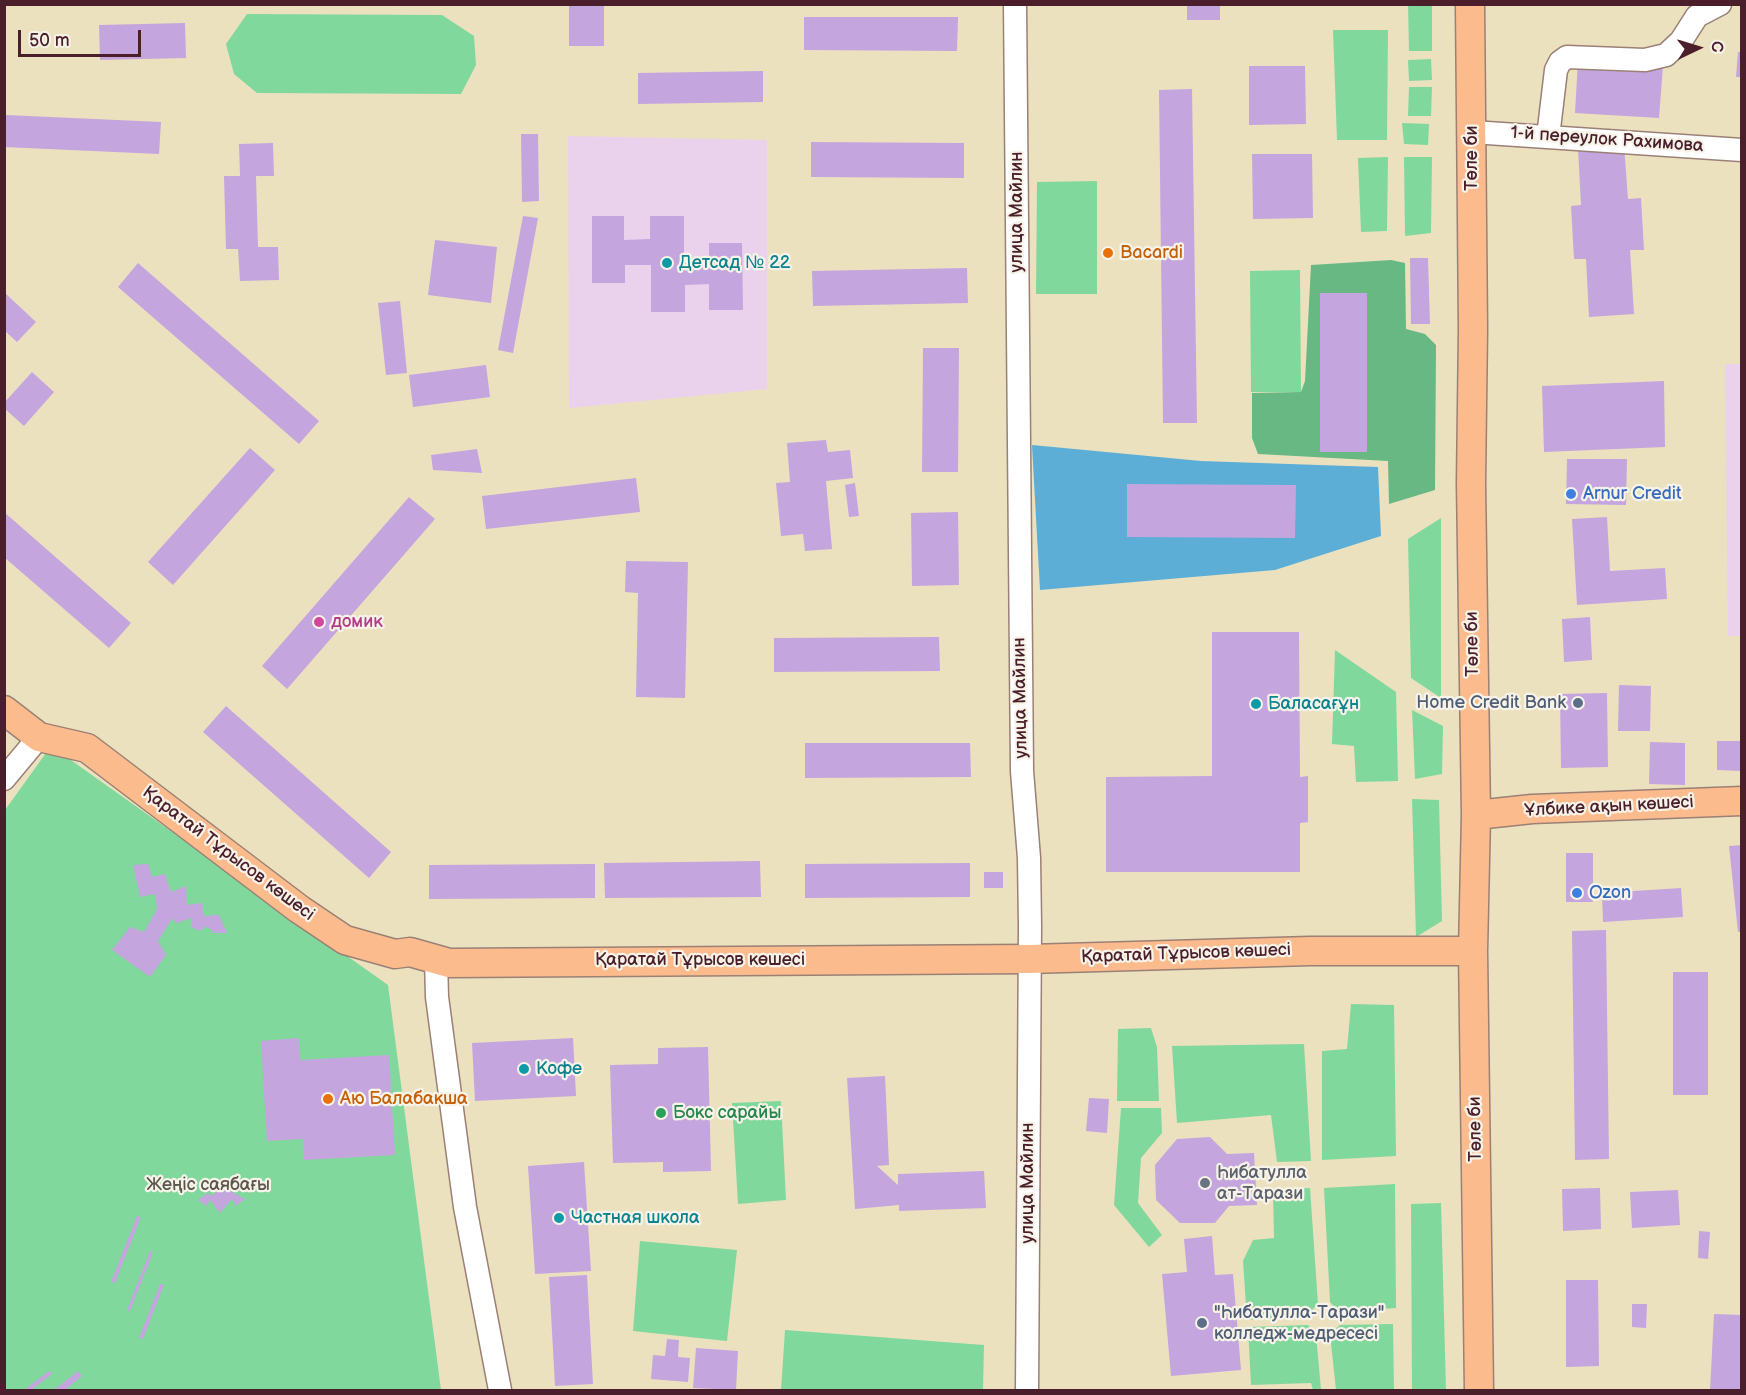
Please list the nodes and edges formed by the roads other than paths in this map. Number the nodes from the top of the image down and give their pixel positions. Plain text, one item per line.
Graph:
1 (1015, 4) edge
2 (1470, 4) edge
3 (1720, 4) edge
4 (1698, 10) edge
5 (1472, 132) junction
6 (1548, 137) junction
7 (1742, 150) edge
8 (4, 710) edge
9 (39, 737) junction
10 (4, 779) edge
11 (1742, 801) edge
12 (1476, 815) junction
13 (1473, 951) junction
14 (1029, 959) junction
15 (436, 960) junction
16 (500, 1390) edge
17 (1027, 1390) edge
18 (1479, 1390) edge

1 - 14 street, улица Майлин
2 - 5 main road, Төле би
3 - 4 street
4 - 6 street
5 - 6 street, 1-й переулок Рахимова
5 - 12 main road, Төле би
6 - 7 street, 1-й переулок Рахимова
8 - 9 main road, Қаратай Тұрысов көшесі
9 - 10 street
9 - 15 main road, Қаратай Тұрысов көшесі
11 - 12 main road, Ұлбике ақын көшесі
12 - 13 main road, Төле би
13 - 14 main road, Қаратай Тұрысов көшесі
13 - 18 main road, Төле би
14 - 15 main road, Қаратай Тұрысов көшесі
14 - 17 street, улица Майлин
15 - 16 street

